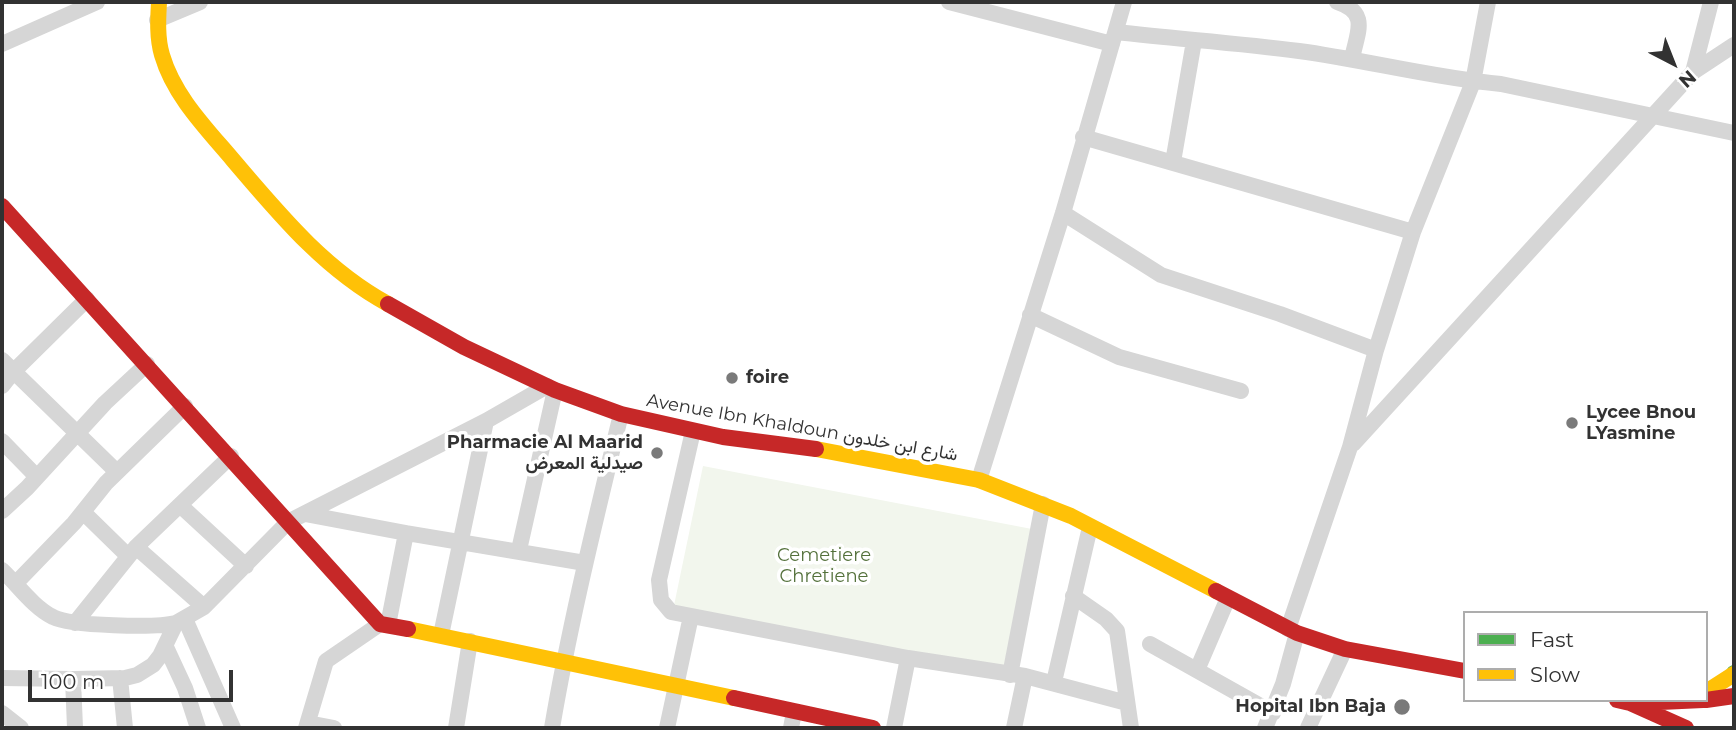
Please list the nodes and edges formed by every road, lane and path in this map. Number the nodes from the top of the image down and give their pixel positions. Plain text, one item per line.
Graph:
1 (97, 2) edge
2 (159, 2) edge
3 (200, 2) edge
4 (949, 2) edge
5 (1125, 2) edge
6 (1337, 2) edge
7 (1488, 2) edge
8 (1711, 2) edge
9 (1014, 10) edge
10 (156, 20) junction
11 (1114, 38) junction
12 (1194, 41) junction
13 (2, 44) edge
14 (1734, 45) edge
15 (1352, 60) junction
16 (1693, 72) junction
17 (1474, 82) junction
18 (1654, 115) junction
19 (1734, 133) edge
20 (1083, 137) junction
21 (1173, 162) junction
22 (2, 206) edge
23 (1063, 213) junction
24 (1413, 232) junction
25 (87, 299) junction
26 (1030, 315) junction
27 (1376, 350) junction
28 (147, 364) junction
29 (7, 366) edge
30 (2, 386) edge
31 (551, 388) junction
32 (1241, 391) dead end
33 (185, 406) junction
34 (621, 414) junction
35 (486, 421) junction
36 (693, 431) junction
37 (76, 432) junction
38 (2, 441) edge
39 (1350, 447) junction
40 (231, 456) junction
41 (117, 472) junction
42 (36, 476) junction
43 (979, 480) junction
44 (1043, 504) junction
45 (180, 506) junction
46 (2, 511) edge
47 (83, 512) junction
48 (305, 514) junction
49 (288, 522) junction
50 (1090, 527) junction
51 (406, 533) junction
52 (459, 542) junction
53 (519, 550) junction
54 (132, 551) junction
55 (585, 563) junction
56 (246, 566) junction
57 (2, 570) edge
58 (16, 583) junction
59 (1073, 597) junction
60 (1228, 598) junction
61 (204, 607) junction
62 (691, 616) junction
63 (181, 621) junction
64 (75, 622) junction
65 (384, 625) junction
66 (1293, 631) junction
67 (441, 635) junction
68 (470, 641) junction
69 (1150, 644) dead end
70 (166, 647) junction
71 (1345, 649) junction
72 (908, 658) junction
73 (563, 662) junction
74 (1197, 670) junction
75 (1463, 671) edge
76 (1734, 674) edge
77 (1017, 676) junction
78 (2, 678) edge
79 (120, 678) junction
80 (73, 679) junction
81 (1054, 682) junction
82 (675, 685) junction
83 (1708, 694) edge
84 (1734, 696) edge
85 (1708, 698) edge
86 (1623, 702) edge
87 (1127, 703) junction
88 (2, 713) edge
89 (1273, 713) junction
90 (792, 720) edge
91 (307, 726) edge
92 (21, 728) edge
93 (75, 728) edge
94 (125, 728) edge
95 (198, 728) edge
96 (233, 728) edge
97 (334, 728) edge
98 (456, 728) edge
99 (552, 728) edge
100 (667, 728) edge
101 (873, 728) edge
102 (894, 728) edge
103 (1014, 728) edge
104 (1131, 728) edge
105 (1265, 728) edge
106 (1308, 728) edge
107 (1686, 728) edge

1 - 13 street
2 - 10 street, Avenue Ibn Khaldoun شارع ابن خلدون
3 - 10 street
4 - 9 street
5 - 11 street
6 - 15 street
7 - 17 street
8 - 16 street
9 - 11 street
10 - 31 street, Avenue Ibn Khaldoun شارع ابن خلدون
11 - 12 street
11 - 20 street
12 - 15 street
12 - 21 street
14 - 16 street
15 - 17 street
16 - 18 street
17 - 18 street
17 - 24 street
18 - 19 street
18 - 39 street
20 - 21 street
20 - 23 street
21 - 24 street
22 - 25 street
23 - 26 street
23 - 27 street
24 - 27 street
25 - 28 street
25 - 29 street
26 - 32 street
26 - 43 street
27 - 39 street
28 - 33 street
28 - 37 street
29 - 30 street
29 - 37 street
31 - 34 street, Avenue Ibn Khaldoun شارع ابن خلدون
31 - 35 street
31 - 53 street
33 - 40 street
33 - 41 street
34 - 36 street, Avenue Ibn Khaldoun شارع ابن خلدون
34 - 55 street
35 - 48 street
35 - 52 street
36 - 43 street, Avenue Ibn Khaldoun شارع ابن خلدون
36 - 62 street
37 - 41 street
37 - 42 street
38 - 42 street
39 - 66 street
40 - 45 street
40 - 49 street
41 - 47 street
42 - 46 street
43 - 44 street, Avenue Ibn Khaldoun شارع ابن خلدون
44 - 50 street, Avenue Ibn Khaldoun شارع ابن خلدون
44 - 77 street
45 - 54 street
45 - 56 street
47 - 54 street
47 - 58 street
48 - 49 street
48 - 51 street
49 - 56 street
49 - 65 street
50 - 59 street
50 - 60 street, Avenue Ibn Khaldoun شارع ابن خلدون
51 - 52 street
51 - 65 street
52 - 53 street
52 - 67 street
53 - 55 street
54 - 61 street
54 - 64 street
55 - 73 street
56 - 61 street
57 - 58 street
58 - 64 street
59 - 81 street
59 - 87 street
60 - 66 street, Avenue Ibn Khaldoun شارع ابن خلدون
60 - 74 street
61 - 63 street
62 - 72 street
62 - 82 street
63 - 64 street
63 - 70 street
63 - 96 street
65 - 67 street
65 - 91 street
66 - 71 street, Avenue Ibn Khaldoun شارع ابن خلدون
66 - 89 street
67 - 68 street
68 - 73 street
68 - 98 street
69 - 74 street
70 - 79 street
70 - 95 street
71 - 75 street, Avenue Ibn Khaldoun شارع ابن خلدون
71 - 106 street
72 - 77 street
72 - 102 street
73 - 82 street
73 - 99 street
74 - 89 street
76 - 83 street
77 - 81 street
77 - 103 street
78 - 80 street
79 - 80 street
79 - 94 street
80 - 93 street
81 - 87 street
82 - 90 street
82 - 100 street
84 - 85 street
86 - 107 street
87 - 104 street
88 - 92 street
89 - 105 street
90 - 101 street
91 - 97 street

